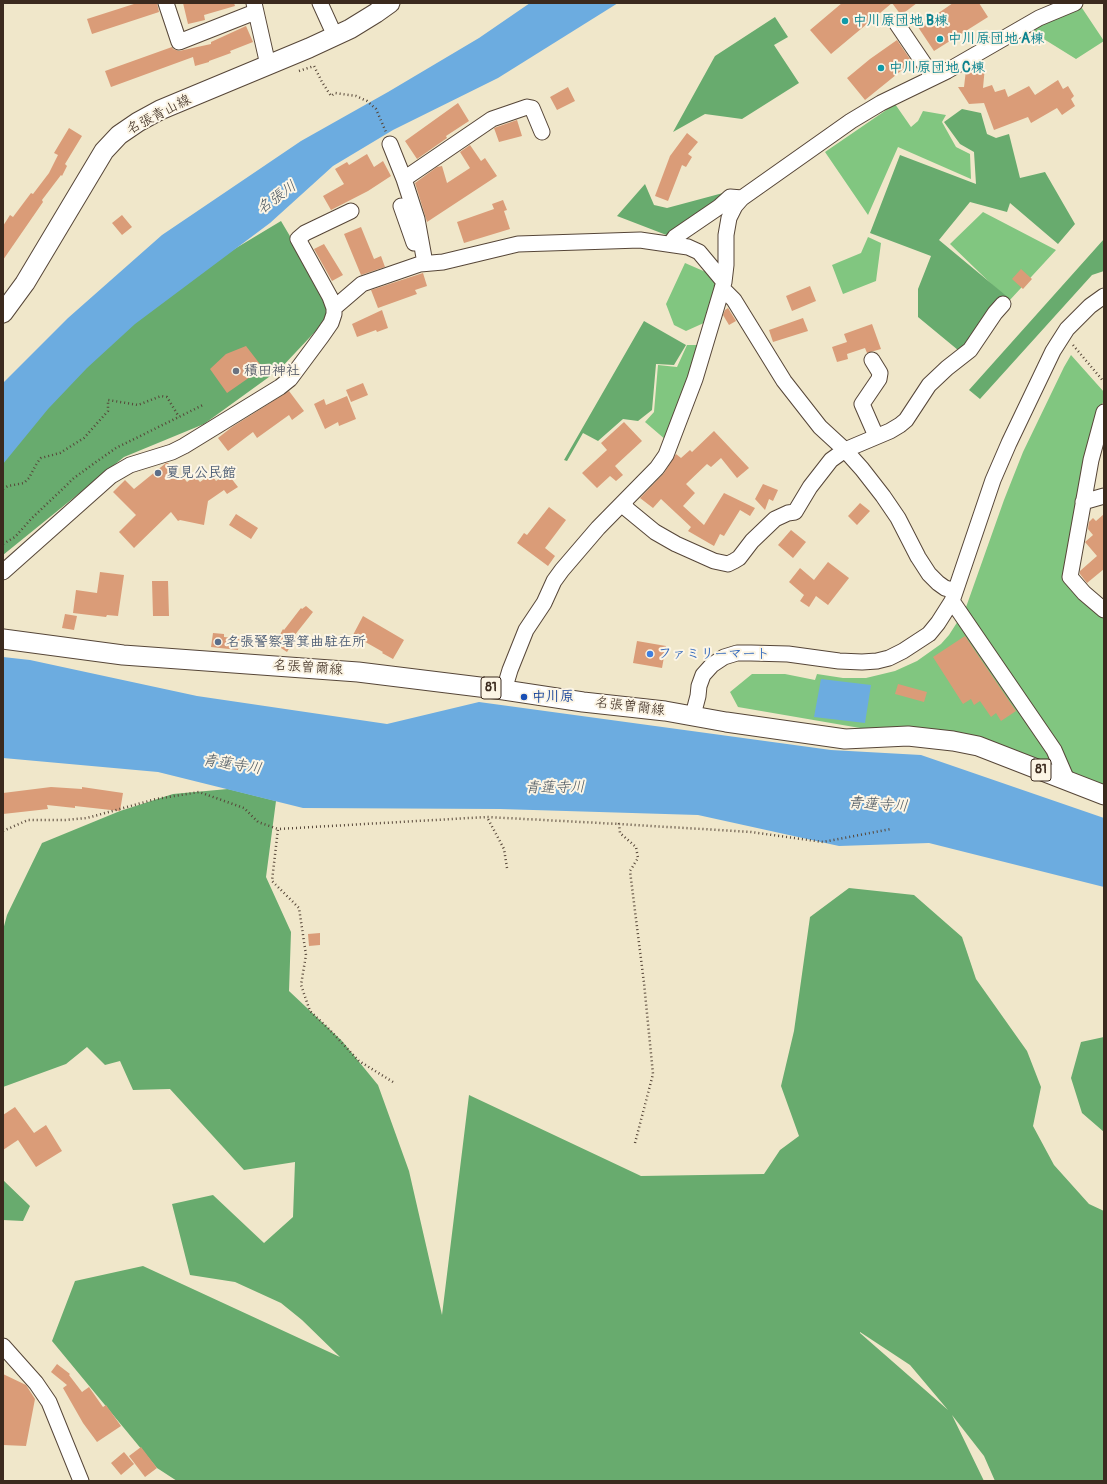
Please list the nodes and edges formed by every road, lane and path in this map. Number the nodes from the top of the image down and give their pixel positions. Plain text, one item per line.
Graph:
1 (166, 3) edge
2 (320, 3) edge
3 (390, 3) edge
4 (1075, 3) edge
5 (254, 8) edge
6 (897, 24) dead end
7 (335, 36) junction
8 (268, 65) junction
9 (293, 73) dead end
10 (933, 77) junction
11 (542, 132) dead end
12 (390, 144) joint
13 (404, 179) junction
14 (742, 198) junction
15 (400, 206) dead end
16 (351, 211) dead end
17 (670, 244) junction
18 (422, 264) junction
19 (723, 285) junction
20 (1104, 296) edge
21 (1003, 304) dead end
22 (334, 308) junction
23 (3, 313) edge
24 (1071, 343) dead end
25 (872, 360) dead end
26 (1104, 382) edge
27 (1104, 412) edge
28 (179, 417) dead end
29 (876, 436) junction
30 (845, 450) junction
31 (3, 489) edge
32 (1104, 496) edge
33 (624, 502) junction
34 (1083, 502) junction
35 (3, 572) edge
36 (954, 596) junction
37 (1101, 603) edge
38 (3, 639) edge
39 (504, 690) junction
40 (693, 715) junction
41 (1067, 780) junction
42 (1104, 795) edge
43 (487, 817) junction
44 (619, 824) junction
45 (278, 829) junction
46 (891, 829) dead end
47 (3, 831) edge
48 (507, 868) dead end
49 (393, 1082) dead end
50 (635, 1143) dead end
51 (3, 1346) edge
52 (81, 1481) edge

1 - 5 street
2 - 7 street
3 - 7 main road, 名張青山線
4 - 10 street
5 - 8 street
6 - 10 street
7 - 8 main road, 名張青山線
8 - 23 main road, 名張青山線
9 - 12 path
10 - 14 street
11 - 13 street
12 - 13 street
13 - 18 street
14 - 17 street
14 - 19 street
15 - 18 street
16 - 22 street
17 - 18 street
17 - 19 street
18 - 22 street
19 - 30 street
19 - 33 street
20 - 36 street
21 - 29 street
22 - 35 street
24 - 26 path
25 - 29 street
27 - 34 street
28 - 31 path
29 - 30 street
30 - 33 street
30 - 36 street
32 - 34 street
33 - 39 street
34 - 37 street
36 - 40 street
36 - 41 street
38 - 39 main road, 名張曽爾線 / 81
39 - 40 main road, 名張曽爾線 / 81
40 - 41 main road, 名張曽爾線 / 81
41 - 42 main road, 名張曽爾線 / 81
43 - 44 path
43 - 45 path
43 - 48 path
44 - 46 path
44 - 50 path
45 - 47 path
45 - 49 path
51 - 52 street

